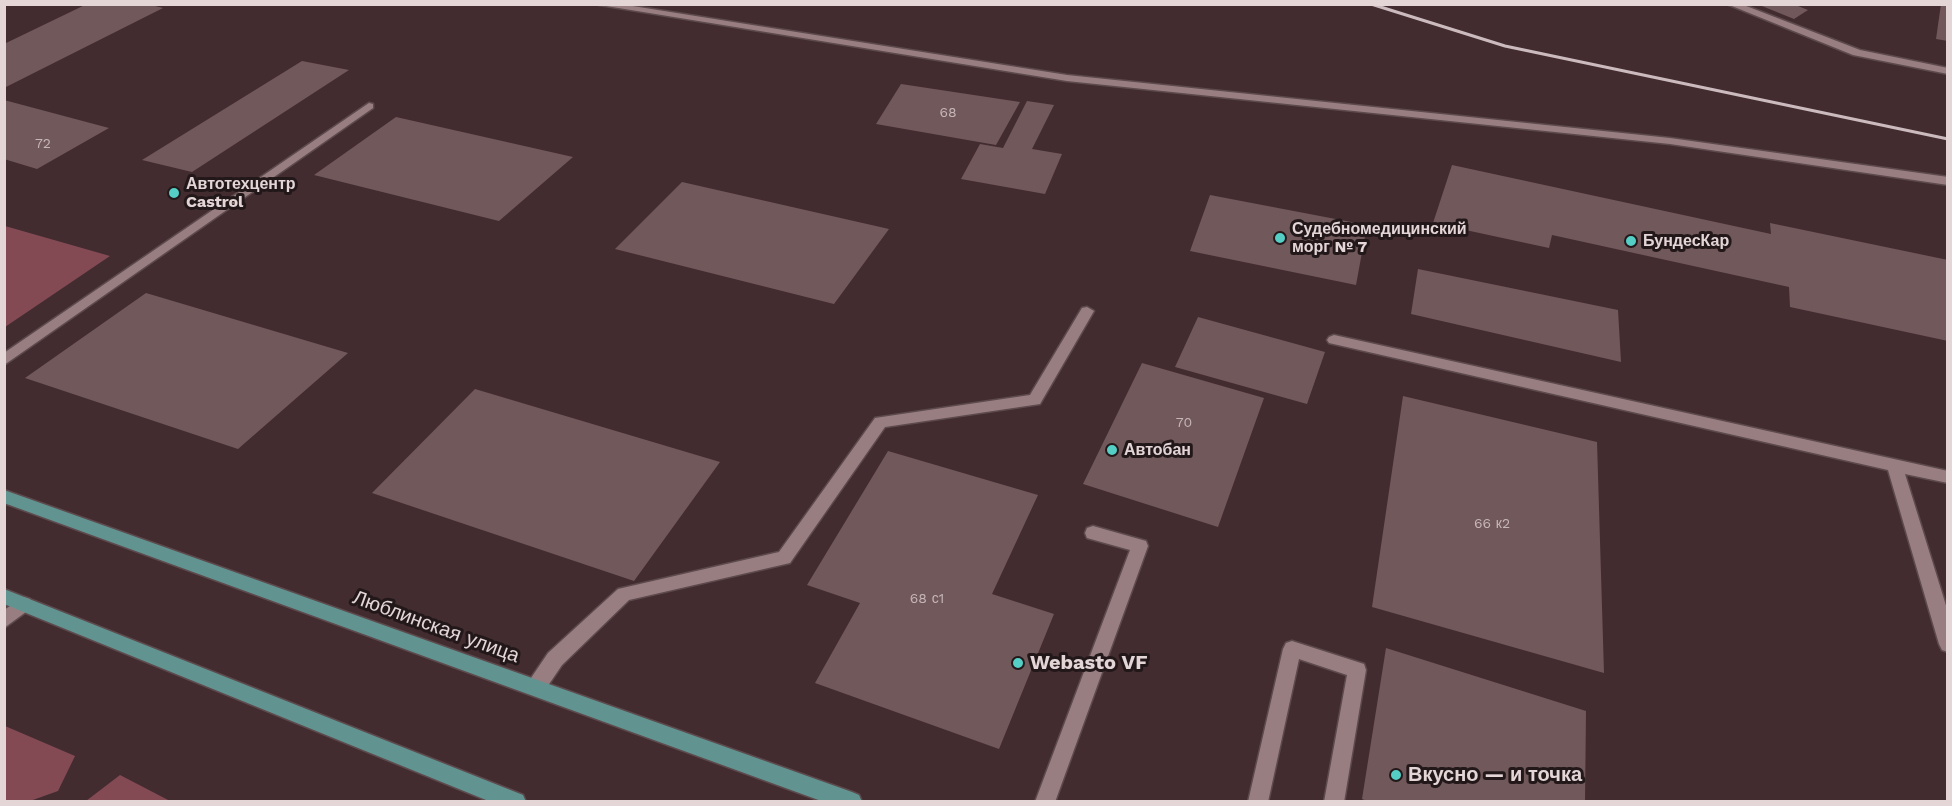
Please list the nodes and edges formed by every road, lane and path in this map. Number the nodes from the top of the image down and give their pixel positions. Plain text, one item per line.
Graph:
1 (598, 4) edge
2 (1731, 4) edge
3 (1947, 71) edge
4 (369, 106) dead end
5 (1947, 181) edge
6 (1087, 311) dead end
7 (1334, 340) dead end
8 (4, 360) edge
9 (1895, 466) junction
10 (1947, 477) edge
11 (4, 495) edge
12 (1094, 533) dead end
13 (4, 596) edge
14 (24, 604) junction
15 (4, 621) edge
16 (1947, 644) edge
17 (536, 687) junction
18 (516, 801) edge
19 (852, 801) edge
20 (1045, 801) edge
21 (1258, 801) edge
22 (1334, 801) edge

1 - 5 street
2 - 3 street
4 - 8 street
6 - 17 street
7 - 9 street
9 - 10 street
9 - 16 street
11 - 17 main road, Люблинская улица
12 - 20 street
13 - 14 main road
14 - 15 street
14 - 18 main road
17 - 19 main road, Люблинская улица
21 - 22 street

